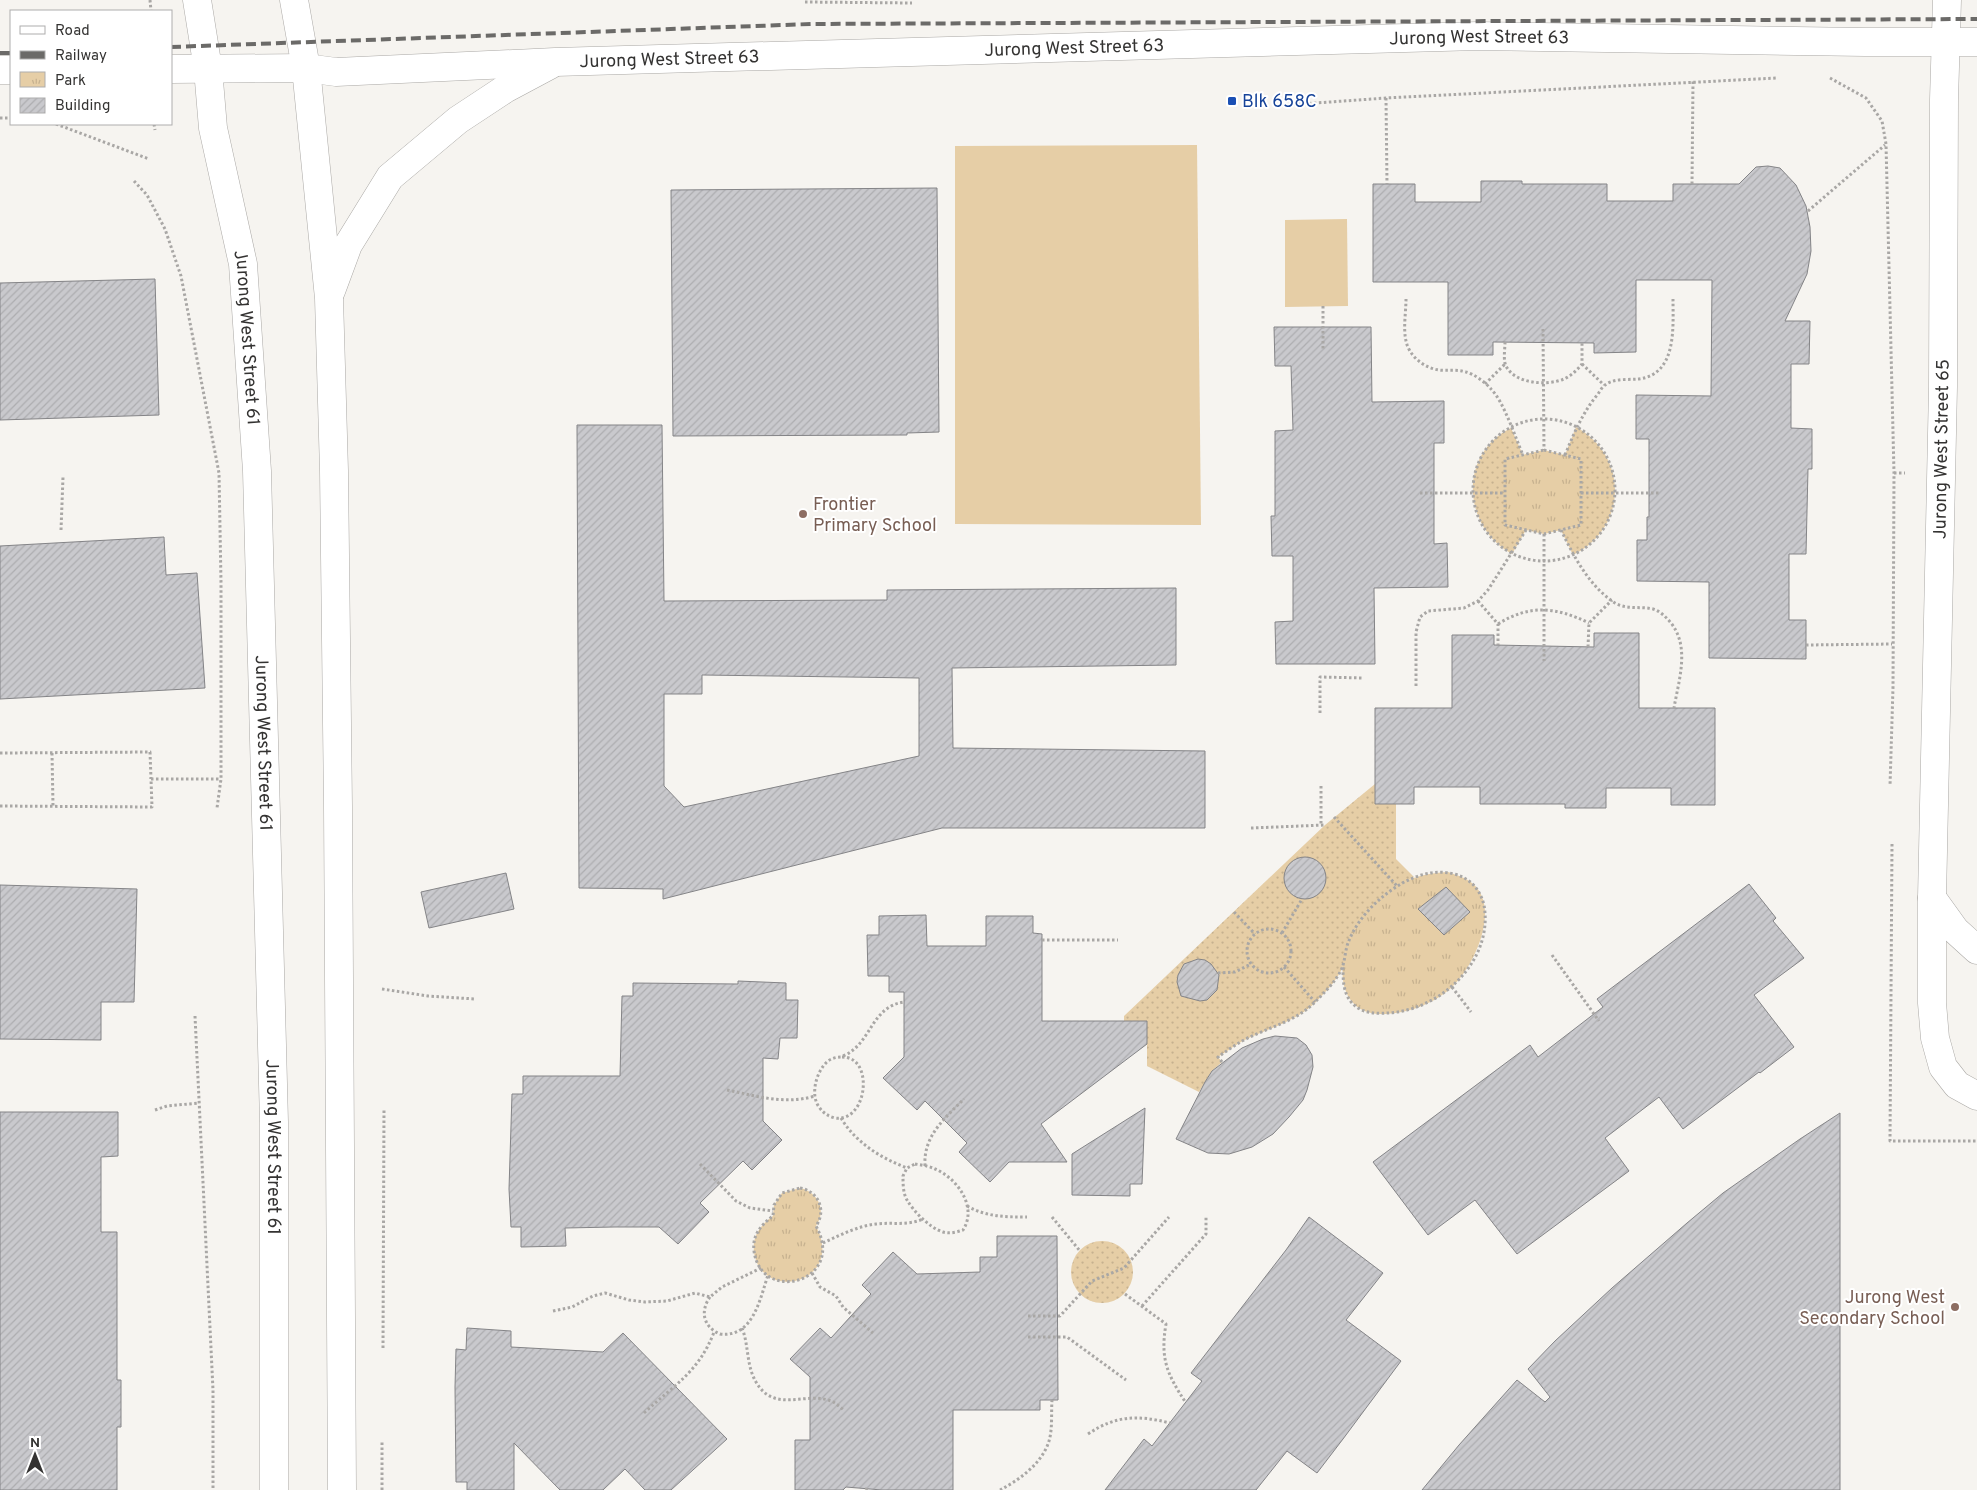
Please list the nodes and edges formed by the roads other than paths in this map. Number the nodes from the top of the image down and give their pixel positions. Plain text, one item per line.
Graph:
1 (197, 0) edge
2 (294, 0) edge
3 (1947, 0) edge
4 (1947, 42) junction
5 (1977, 42) edge
6 (555, 62) junction
7 (306, 68) junction
8 (172, 69) edge
9 (208, 70) junction
10 (329, 298) junction
11 (1932, 898) junction
12 (1977, 950) edge
13 (1977, 1096) edge
14 (274, 1490) edge
15 (342, 1490) edge

1 - 9 street, Jurong West Street 61
2 - 7 street
3 - 4 street, Jurong West Street 65
4 - 5 street, Jurong West Street 63
4 - 6 street, Jurong West Street 63
4 - 11 street, Jurong West Street 65
6 - 7 street, Jurong West Street 63
6 - 10 street
7 - 9 street, Jurong West Street 63
7 - 10 street
8 - 9 street, Jurong West Street 63
9 - 14 street, Jurong West Street 61
10 - 15 street
11 - 12 street
11 - 13 street, Jurong West Street 65

